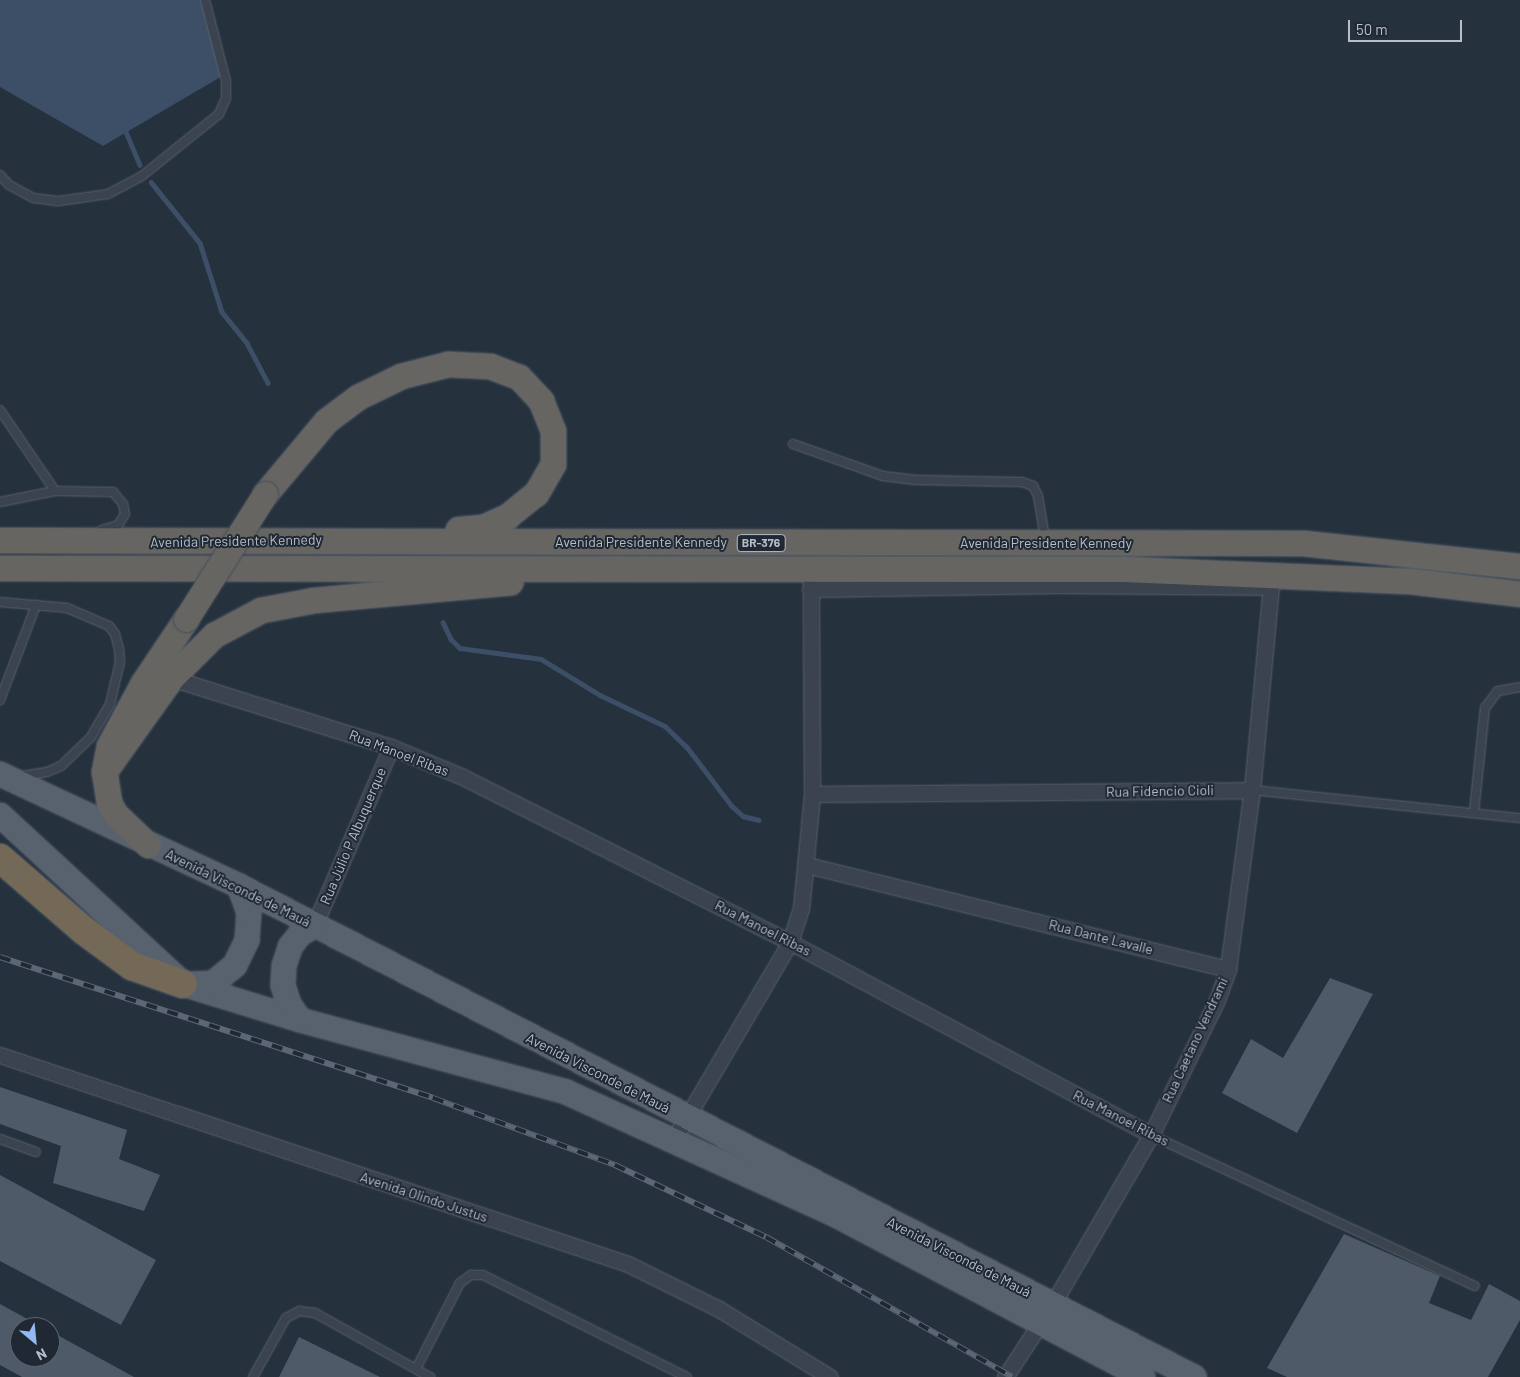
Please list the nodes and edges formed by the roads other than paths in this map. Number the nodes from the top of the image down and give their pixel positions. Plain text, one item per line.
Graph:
1 (206, 0) edge
2 (0, 176) edge
3 (0, 410) edge
4 (793, 444) dead end
5 (55, 491) junction
6 (0, 502) edge
7 (0, 540) edge
8 (73, 540) junction
9 (333, 540) junction
10 (1046, 542) junction
11 (1520, 566) edge
12 (0, 568) edge
13 (727, 568) junction
14 (810, 578) junction
15 (1272, 580) junction
16 (1520, 594) edge
17 (0, 602) edge
18 (36, 605) junction
19 (171, 678) junction
20 (1520, 687) edge
21 (0, 700) edge
22 (391, 747) junction
23 (104, 772) junction
24 (3, 775) edge
25 (1252, 790) junction
26 (812, 794) junction
27 (1474, 812) junction
28 (0, 815) edge
29 (1520, 818) edge
30 (148, 844) junction
31 (0, 858) edge
32 (807, 865) junction
33 (239, 886) junction
34 (314, 926) junction
35 (790, 942) junction
36 (1228, 969) junction
37 (183, 984) junction
38 (300, 1020) junction
39 (0, 1055) edge
40 (685, 1118) junction
41 (1151, 1135) junction
42 (0, 1139) edge
43 (674, 1139) junction
44 (36, 1152) dead end
45 (1475, 1286) dead end
46 (1046, 1314) junction
47 (416, 1369) junction
48 (253, 1377) edge
49 (430, 1377) edge
50 (687, 1377) edge
51 (830, 1377) edge
52 (1005, 1377) edge
53 (1143, 1377) edge
54 (1194, 1377) edge

1 - 2 lane
3 - 5 lane
4 - 10 lane
5 - 6 lane
5 - 8 lane
7 - 8 highway, Avenida Presidente Kennedy / BR-376
8 - 9 highway, Avenida Presidente Kennedy / BR-376
9 - 10 highway, Avenida Presidente Kennedy / BR-376
9 - 23 highway, bridge
10 - 11 highway, Avenida Presidente Kennedy / BR-376
12 - 13 highway, Avenida Presidente Kennedy / BR-376
13 - 14 highway, Avenida Presidente Kennedy / BR-376
13 - 19 highway
14 - 15 highway, Avenida Presidente Kennedy / BR-376
14 - 26 street
15 - 16 highway, Avenida Presidente Kennedy / BR-376
15 - 25 street, Rua Caetano Vendrami
17 - 18 lane
18 - 21 lane
18 - 24 lane
19 - 22 street, Rua Manoel Ribas
19 - 23 highway
20 - 27 lane
22 - 34 street, Rua Júlio P Albuquerque
22 - 35 street, Rua Manoel Ribas
23 - 30 highway
24 - 30 main road, Avenida Visconde de Mauá
25 - 26 street, Rua Fidencio Cioli
25 - 27 lane, Rua Fidencio Cioli
25 - 36 street, Rua Caetano Vendrami
26 - 32 street
27 - 29 lane, Rua Fidencio Cioli
28 - 37 main road, Avenida Visconde de Mauá
30 - 33 main road, Avenida Visconde de Mauá
31 - 37 highway
32 - 35 street
32 - 36 street, Rua Dante Lavalle
33 - 34 main road, Avenida Visconde de Mauá
33 - 37 main road
34 - 38 main road
34 - 40 main road, Avenida Visconde de Mauá
35 - 40 street
35 - 41 street, Rua Manoel Ribas
36 - 41 street, Rua Caetano Vendrami
37 - 38 main road, Avenida Visconde de Mauá
38 - 43 main road, Avenida Visconde de Mauá
39 - 51 street, Avenida Olindo Justus
40 - 43 street
40 - 46 main road, Avenida Visconde de Mauá
41 - 45 lane, Rua Manoel Ribas
41 - 46 street, Rua Caetano Vendrami
42 - 44 lane
43 - 46 main road, Avenida Visconde de Mauá
46 - 52 street, Rua Caetano Vendrami
46 - 53 main road, Avenida Visconde de Mauá
46 - 54 main road, Avenida Visconde de Mauá
47 - 48 lane
47 - 49 lane
47 - 50 lane

